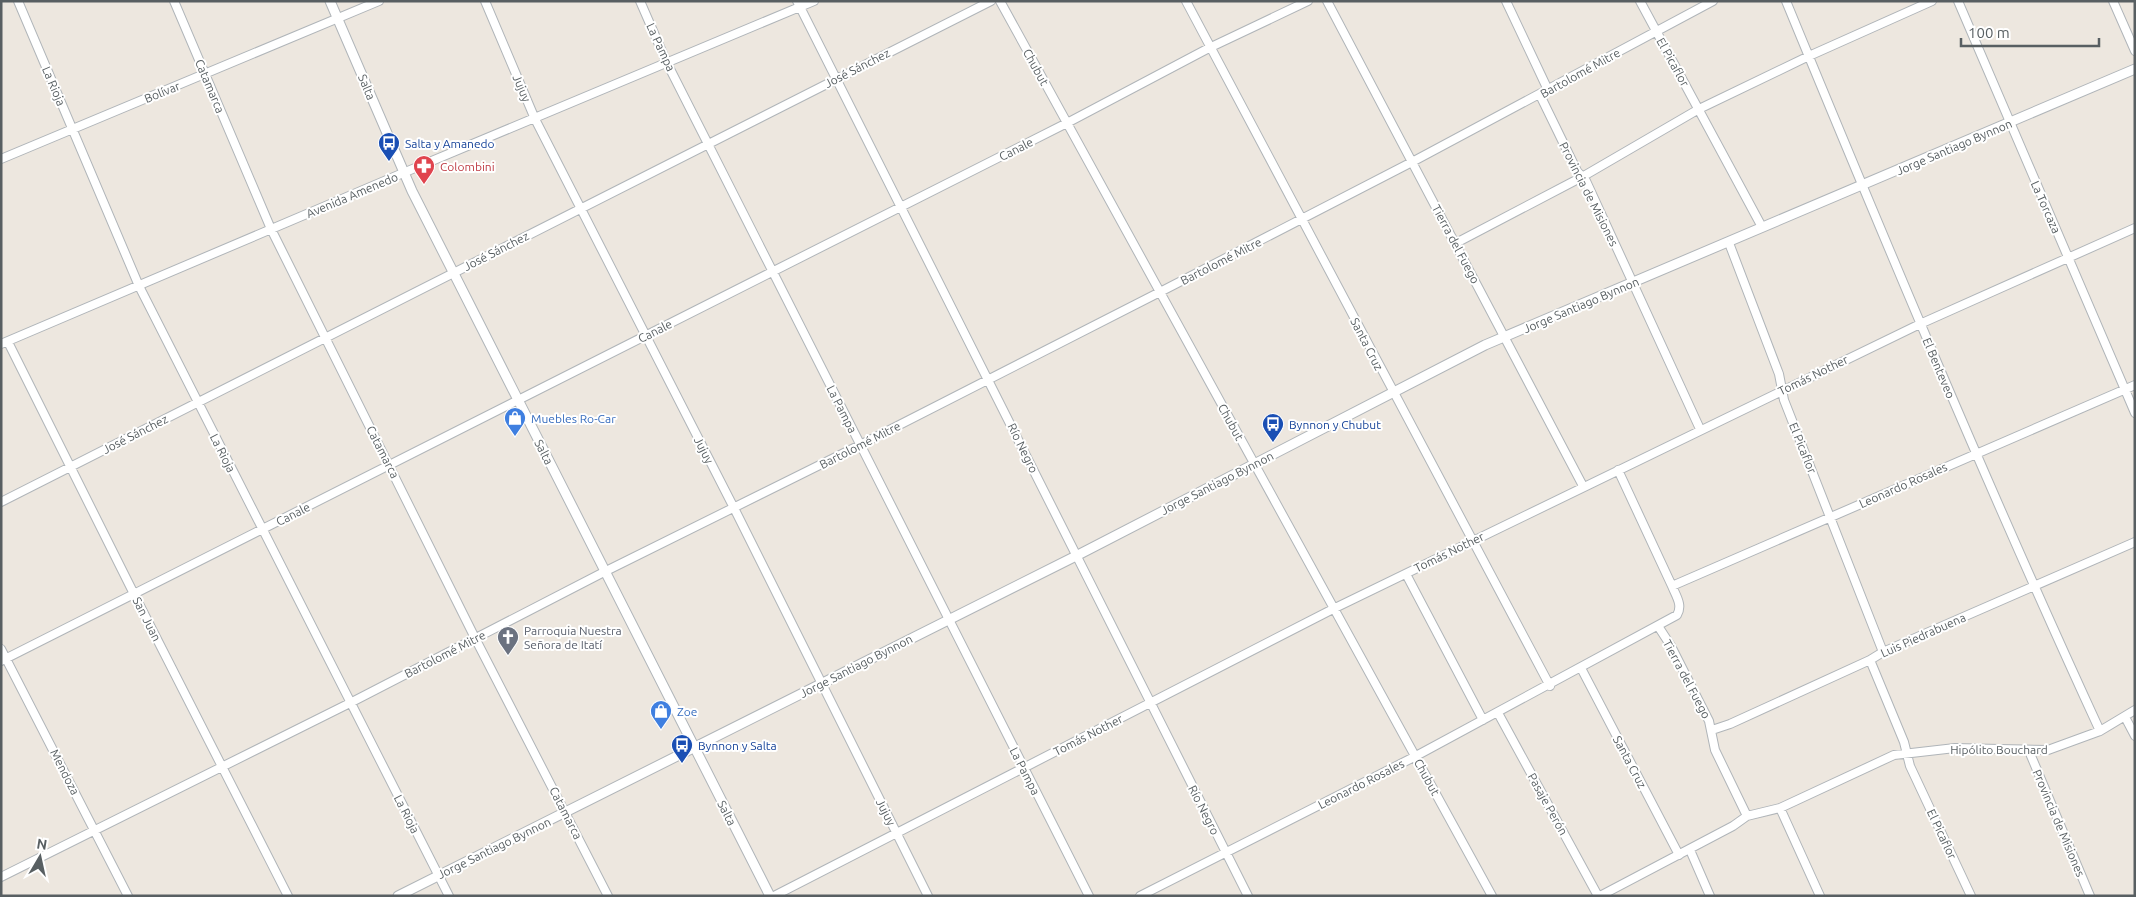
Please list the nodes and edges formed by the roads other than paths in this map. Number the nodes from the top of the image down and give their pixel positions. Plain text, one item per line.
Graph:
1 (18, 1) edge
2 (174, 1) edge
3 (330, 1) edge
4 (379, 1) edge
5 (485, 1) edge
6 (640, 1) edge
7 (814, 1) edge
8 (992, 1) edge
9 (1000, 1) edge
10 (1186, 1) edge
11 (1308, 1) edge
12 (1327, 1) edge
13 (1506, 1) edge
14 (1640, 1) edge
15 (1713, 1) edge
16 (1786, 1) edge
17 (1932, 1) edge
18 (1958, 1) edge
19 (2114, 1) edge
20 (798, 4) edge
21 (338, 19) junction
22 (1656, 31) junction
23 (1209, 48) junction
24 (2135, 51) edge
25 (1809, 56) junction
26 (667, 63) junction
27 (2135, 69) edge
28 (205, 74) junction
29 (836, 78) junction
30 (1548, 90) junction
31 (1540, 95) junction
32 (1699, 109) junction
33 (535, 119) junction
34 (1067, 123) junction
35 (2010, 123) junction
36 (72, 128) junction
37 (709, 144) junction
38 (1, 159) edge
39 (1412, 162) junction
40 (403, 173) junction
41 (1582, 177) junction
42 (1863, 186) junction
43 (900, 207) junction
44 (582, 209) junction
45 (1302, 219) junction
46 (1762, 227) junction
47 (2135, 228) edge
48 (271, 229) junction
49 (1729, 242) junction
50 (1456, 243) junction
51 (2068, 257) junction
52 (774, 272) junction
53 (453, 273) junction
54 (1633, 283) junction
55 (139, 286) junction
56 (1160, 292) junction
57 (1920, 324) junction
58 (646, 336) junction
59 (1505, 336) junction
60 (326, 338) junction
61 (4, 343) edge
62 (988, 379) junction
63 (2135, 385) edge
64 (2125, 389) junction
65 (1782, 390) junction
66 (1392, 392) junction
67 (518, 400) junction
68 (197, 402) junction
69 (2135, 413) edge
70 (1700, 429) junction
71 (860, 445) junction
72 (1976, 453) junction
73 (1254, 464) junction
74 (390, 465) junction
75 (71, 467) junction
76 (1618, 470) junction
77 (1583, 486) junction
78 (1, 502) edge
79 (734, 508) junction
80 (1831, 516) junction
81 (262, 530) junction
82 (1472, 541) junction
83 (2135, 542) edge
84 (1076, 556) junction
85 (604, 572) junction
86 (1406, 574) junction
87 (1672, 586) junction
88 (2034, 587) junction
89 (134, 594) junction
90 (1334, 608) junction
91 (948, 619) junction
92 (1658, 626) junction
93 (475, 638) junction
94 (1, 648) edge
95 (1882, 652) junction
96 (4, 660) edge
97 (1870, 660) junction
98 (1581, 668) junction
99 (820, 684) junction
100 (1550, 686) junction
101 (350, 703) junction
102 (1150, 703) junction
103 (2135, 710) edge
104 (1498, 713) junction
105 (2125, 717) junction
106 (1483, 720) junction
107 (1712, 730) junction
108 (2100, 731) junction
109 (2135, 736) edge
110 (694, 748) junction
111 (2029, 751) junction
112 (1907, 753) junction
113 (1416, 756) junction
114 (223, 766) junction
115 (1023, 767) junction
116 (1780, 808) junction
117 (566, 812) junction
118 (1747, 816) junction
119 (94, 830) junction
120 (896, 832) junction
121 (1690, 850) junction
122 (1226, 853) junction
123 (1679, 855) junction
124 (439, 875) junction
125 (1, 877) edge
126 (128, 896) edge
127 (288, 896) edge
128 (398, 896) edge
129 (449, 896) edge
130 (608, 896) edge
131 (770, 896) edge
132 (774, 896) edge
133 (928, 896) edge
134 (1089, 896) edge
135 (1140, 896) edge
136 (1248, 896) edge
137 (1492, 896) edge
138 (1599, 896) edge
139 (1710, 896) edge
140 (1820, 896) edge
141 (1971, 896) edge
142 (2090, 896) edge

1 - 36 street, La Rioja
2 - 28 street, Catamarca
3 - 21 street, Salta
4 - 21 street, Bolívar
5 - 33 street, Jujuy
6 - 26 street, La Pampa
7 - 20 street, Avenida Amenedo
8 - 29 street, José Sánchez
9 - 34 street, Chubut
10 - 23 street, Santa Cruz
11 - 23 street, Canale
12 - 39 street, Tierra del Fuego
13 - 30 street
14 - 22 street, El Picaflor
15 - 22 street, Bartolomé Mitre
16 - 25 street, El Benteveo
17 - 25 street
18 - 35 street, La Torcaza
19 - 24 street
20 - 26 street, Avenida Amenedo
20 - 29 street, Río Negro
21 - 28 street, Bolívar
21 - 40 street, Salta
22 - 30 street, Bartolomé Mitre
22 - 32 street, El Picaflor
23 - 34 street, Canale
23 - 45 street, Santa Cruz
25 - 32 street
25 - 42 street, El Benteveo
26 - 33 street, Avenida Amenedo
26 - 37 street, La Pampa
27 - 35 street, Jorge Santiago Bynnon
28 - 36 street, Bolívar
28 - 48 street, Catamarca
29 - 37 street, José Sánchez
29 - 43 street, Río Negro
30 - 31 street, Bartolomé Mitre
31 - 39 street, Bartolomé Mitre
31 - 41 street, Provincia de Misiones
32 - 41 street
32 - 46 street, El Picaflor
33 - 40 street, Avenida Amenedo
33 - 44 street, Jujuy
34 - 43 street, Canale
34 - 56 street, Chubut
35 - 42 street, Jorge Santiago Bynnon
35 - 51 street, La Torcaza
36 - 38 street, Bolívar
36 - 55 street, La Rioja
37 - 44 street, José Sánchez
37 - 52 street, La Pampa
39 - 45 street, Bartolomé Mitre
39 - 50 street, Tierra del Fuego
40 - 48 street, Avenida Amenedo
40 - 53 street, Salta
41 - 50 street
41 - 54 street, Provincia de Misiones
42 - 46 street, Jorge Santiago Bynnon
42 - 57 street, El Benteveo
43 - 52 street, Canale
43 - 62 street, Río Negro
44 - 53 street, José Sánchez
44 - 58 street, Jujuy
45 - 56 street, Bartolomé Mitre
45 - 66 street, Santa Cruz
46 - 49 street, Jorge Santiago Bynnon
47 - 51 street, Tomás Nother
48 - 55 street, Avenida Amenedo
48 - 60 street, Catamarca
49 - 54 street, Jorge Santiago Bynnon
49 - 65 street, El Picaflor
50 - 59 street, Tierra del Fuego
51 - 57 street, Tomás Nother
51 - 64 street, La Torcaza
52 - 58 street, Canale
52 - 71 street, La Pampa
53 - 60 street, José Sánchez
53 - 67 street, Salta
54 - 59 street, Jorge Santiago Bynnon
54 - 70 street, Provincia de Misiones
55 - 61 street, Avenida Amenedo
55 - 68 street, La Rioja
56 - 62 street, Bartolomé Mitre
56 - 73 street, Chubut
57 - 65 street, Tomás Nother
57 - 72 street, El Benteveo
58 - 67 street, Canale
58 - 79 street, Jujuy
59 - 66 street, Jorge Santiago Bynnon
59 - 77 street, Tierra del Fuego
60 - 68 street, José Sánchez
60 - 74 street, Catamarca
61 - 75 street, San Juan
62 - 71 street, Bartolomé Mitre
62 - 84 street, Río Negro
63 - 64 street, Leonardo Rosales
64 - 69 street, La Torcaza
64 - 72 street, Leonardo Rosales
65 - 70 street, Tomás Nother
65 - 80 street, El Picaflor
66 - 73 street, Jorge Santiago Bynnon
66 - 82 street, Santa Cruz
67 - 74 street, Canale
67 - 85 street, Salta
68 - 75 street, José Sánchez
68 - 81 street, La Rioja
70 - 76 street, Tomás Nother
71 - 79 street, Bartolomé Mitre
71 - 91 street, La Pampa
72 - 80 street, Leonardo Rosales
72 - 88 street, El Benteveo
73 - 84 street, Jorge Santiago Bynnon
73 - 90 street, Chubut
74 - 81 street, Canale
74 - 93 street, Catamarca
75 - 78 street, José Sánchez
75 - 89 street, San Juan
76 - 77 street, Tomás Nother
76 - 87 street, Tierra del Fuego
77 - 82 street, Tomás Nother
79 - 85 street, Bartolomé Mitre
79 - 99 street, Jujuy
80 - 87 street, Leonardo Rosales
80 - 95 street, El Picaflor
81 - 89 street, Canale
81 - 101 street, La Rioja
82 - 86 street, Tomás Nother
82 - 100 street, Santa Cruz
83 - 88 street, Luis Piedrabuena
84 - 91 street, Jorge Santiago Bynnon
84 - 102 street, Río Negro
85 - 93 street, Bartolomé Mitre
85 - 110 street, Salta
86 - 90 street, Tomás Nother
86 - 106 street
87 - 92 street, Tierra del Fuego
88 - 95 street, Luis Piedrabuena
88 - 108 street, El Benteveo
89 - 96 street, Canale
89 - 114 street, San Juan
90 - 102 street, Tomás Nother
90 - 113 street, Chubut
91 - 99 street, Jorge Santiago Bynnon
91 - 115 street, La Pampa
92 - 98 street, Leonardo Rosales
92 - 107 street, Tierra del Fuego
93 - 101 street, Bartolomé Mitre
93 - 117 street, Catamarca
94 - 96 street, Mendoza
95 - 97 street, Luis Piedrabuena
96 - 119 street, Mendoza
97 - 107 street, Luis Piedrabuena
97 - 112 street, El Picaflor
98 - 100 street, Leonardo Rosales
98 - 123 street, Santa Cruz
99 - 110 street, Jorge Santiago Bynnon
99 - 120 street, Jujuy
100 - 104 street, Leonardo Rosales
101 - 114 street, Bartolomé Mitre
101 - 124 street, La Rioja
102 - 115 street, Tomás Nother
102 - 122 street, Río Negro
103 - 105 street, Hipólito Bouchard
104 - 106 street, Leonardo Rosales
104 - 138 street, Pasaje Perón
105 - 108 street, Hipólito Bouchard
105 - 109 street
106 - 113 street, Leonardo Rosales
107 - 118 street, Tierra del Fuego
108 - 111 street, Hipólito Bouchard
110 - 117 street, Jorge Santiago Bynnon
110 - 131 street, Salta
111 - 112 street, Hipólito Bouchard
111 - 142 street, Provincia de Misiones
112 - 116 street, Hipólito Bouchard
112 - 141 street, El Picaflor
113 - 122 street, Leonardo Rosales
113 - 137 street, Chubut
114 - 119 street, Bartolomé Mitre
114 - 127 street, San Juan
115 - 120 street, Tomás Nother
115 - 134 street, La Pampa
116 - 118 street, Hipólito Bouchard
116 - 140 street
117 - 124 street, Jorge Santiago Bynnon
117 - 130 street, Catamarca
118 - 121 street
119 - 125 street, Bartolomé Mitre
119 - 126 street, Mendoza
120 - 132 street, Tomás Nother
120 - 133 street, Jujuy
121 - 123 street
121 - 139 street
122 - 135 street, Leonardo Rosales
122 - 136 street, Río Negro
123 - 138 street
124 - 128 street, Jorge Santiago Bynnon
124 - 129 street, La Rioja

